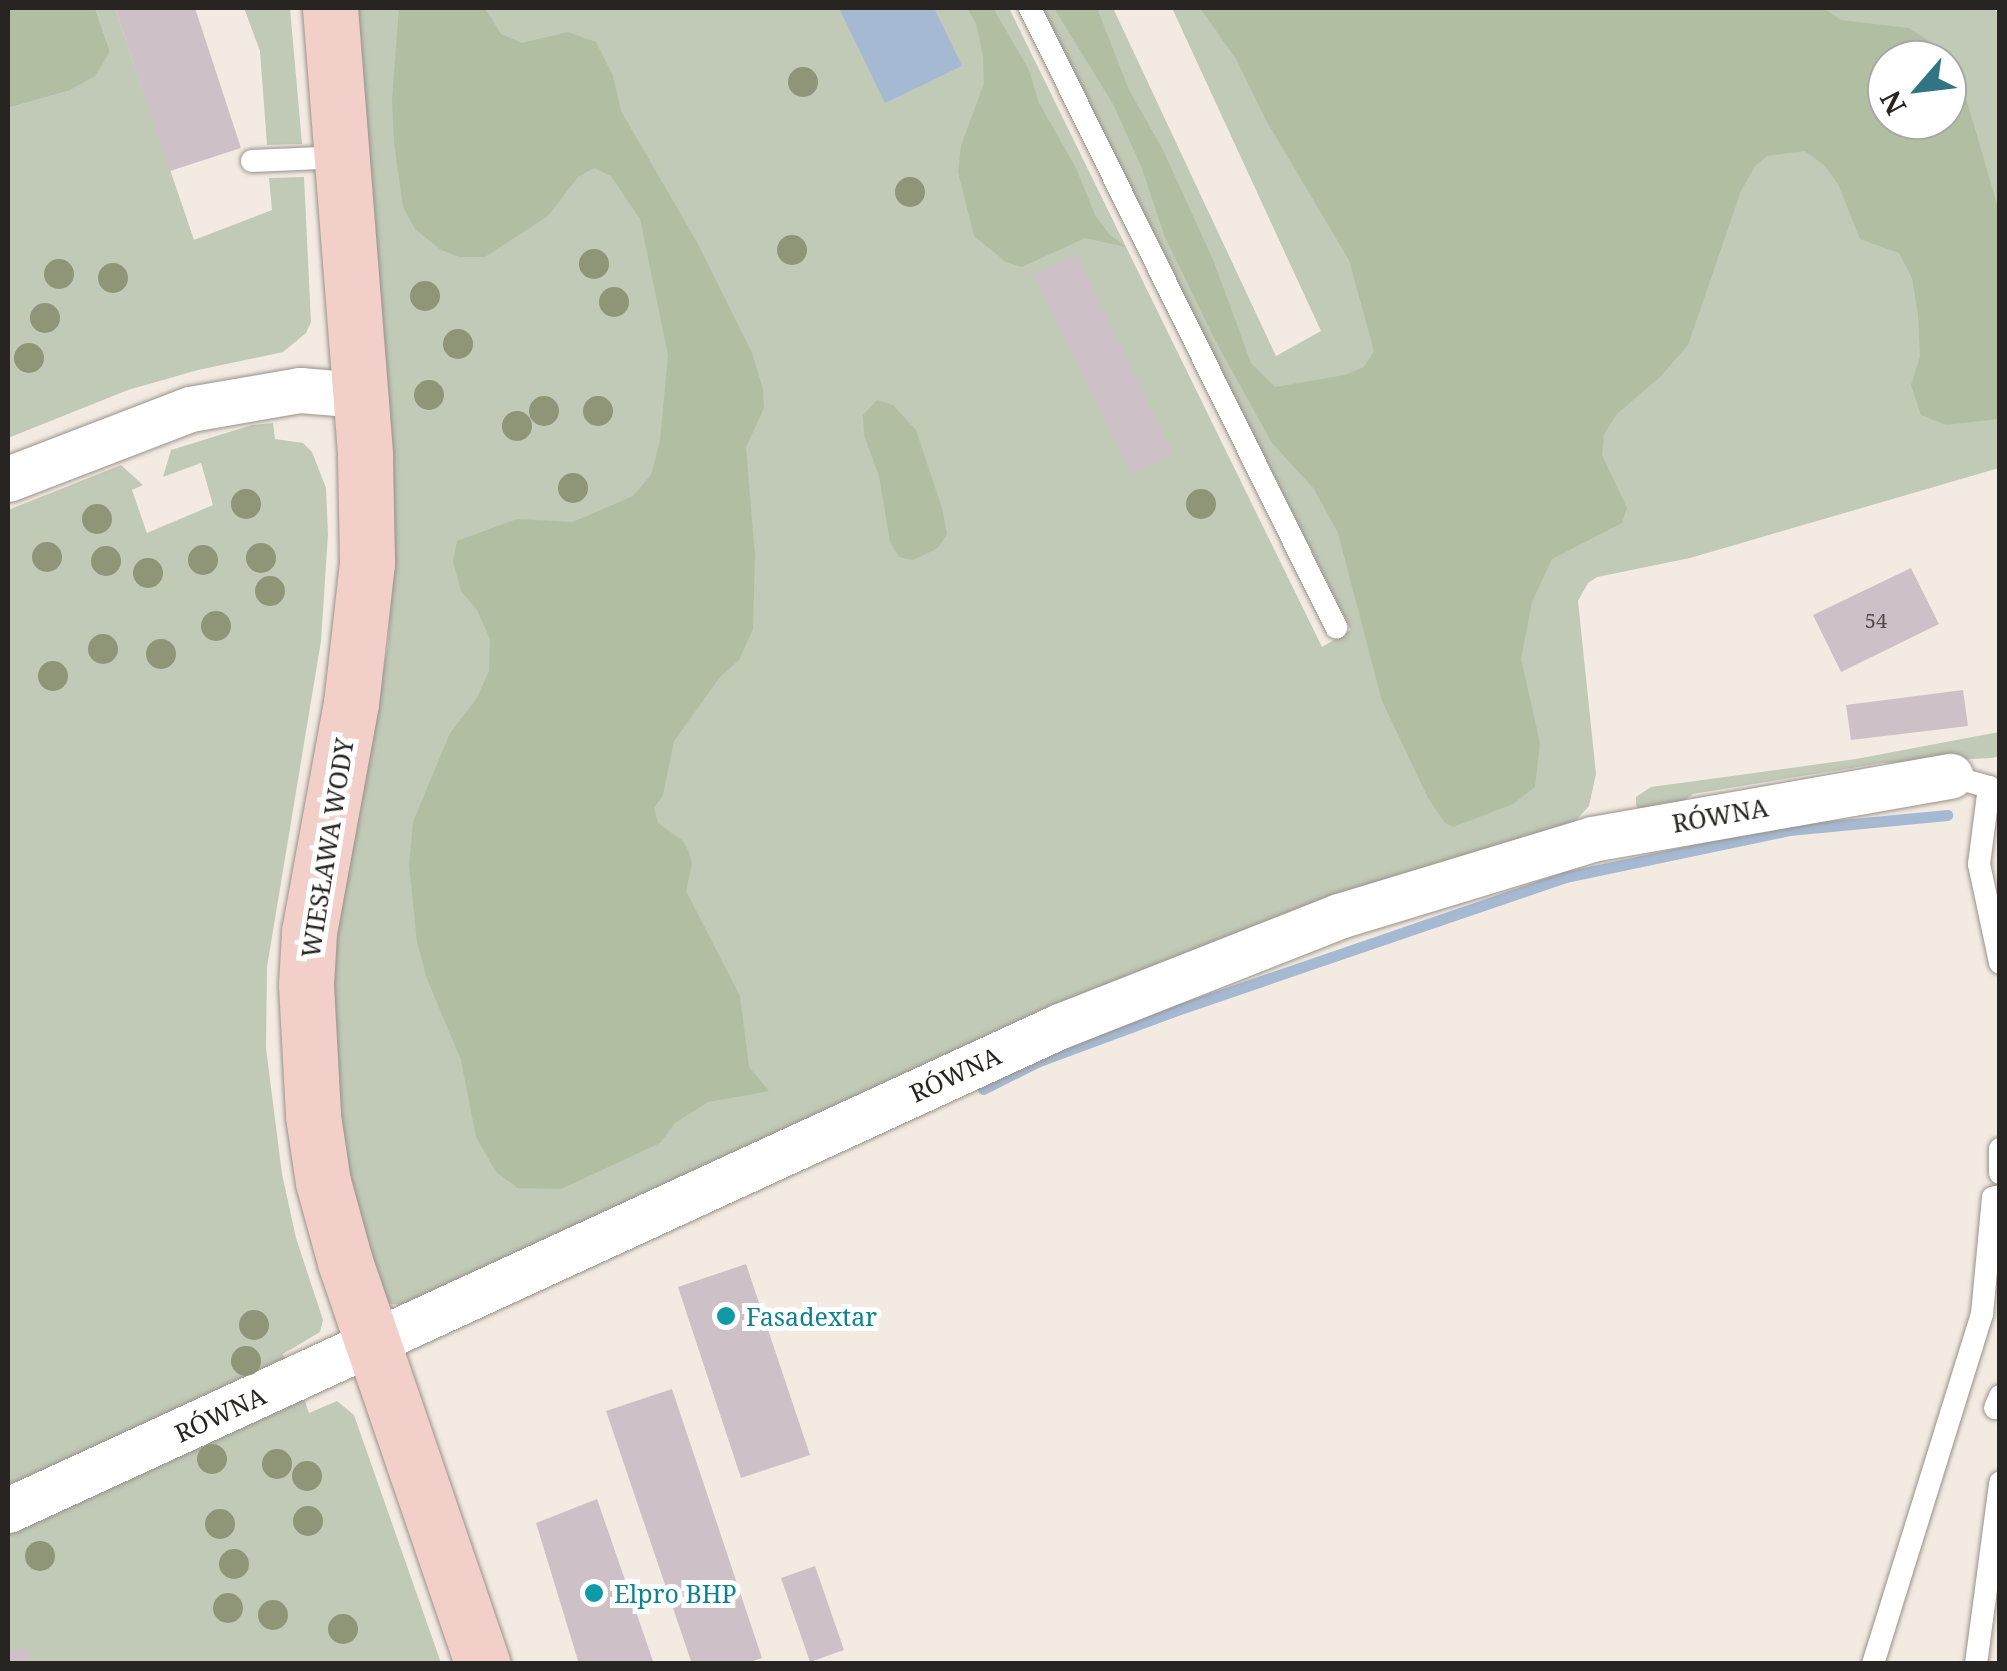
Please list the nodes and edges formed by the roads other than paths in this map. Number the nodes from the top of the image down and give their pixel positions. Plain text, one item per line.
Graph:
1 (330, 8) edge
2 (1030, 8) edge
3 (343, 157) junction
4 (252, 162) dead end
5 (359, 395) junction
6 (8, 479) edge
7 (1336, 627) dead end
8 (1980, 783) edge
9 (2000, 963) edge
10 (2000, 1150) edge
11 (2000, 1173) edge
12 (2000, 1196) edge
13 (373, 1345) junction
14 (2000, 1483) edge
15 (8, 1510) edge
16 (483, 1664) edge
17 (1873, 1664) edge
18 (1976, 1664) edge

1 - 3 street, WIESŁAWA WODY
2 - 7 lane
3 - 4 lane
3 - 5 street, WIESŁAWA WODY
5 - 6 street
5 - 13 street, WIESŁAWA WODY
8 - 9 lane
8 - 13 street, RÓWNA
10 - 11 lane
12 - 17 lane
13 - 15 street, RÓWNA
13 - 16 street, WIESŁAWA WODY
14 - 18 lane

